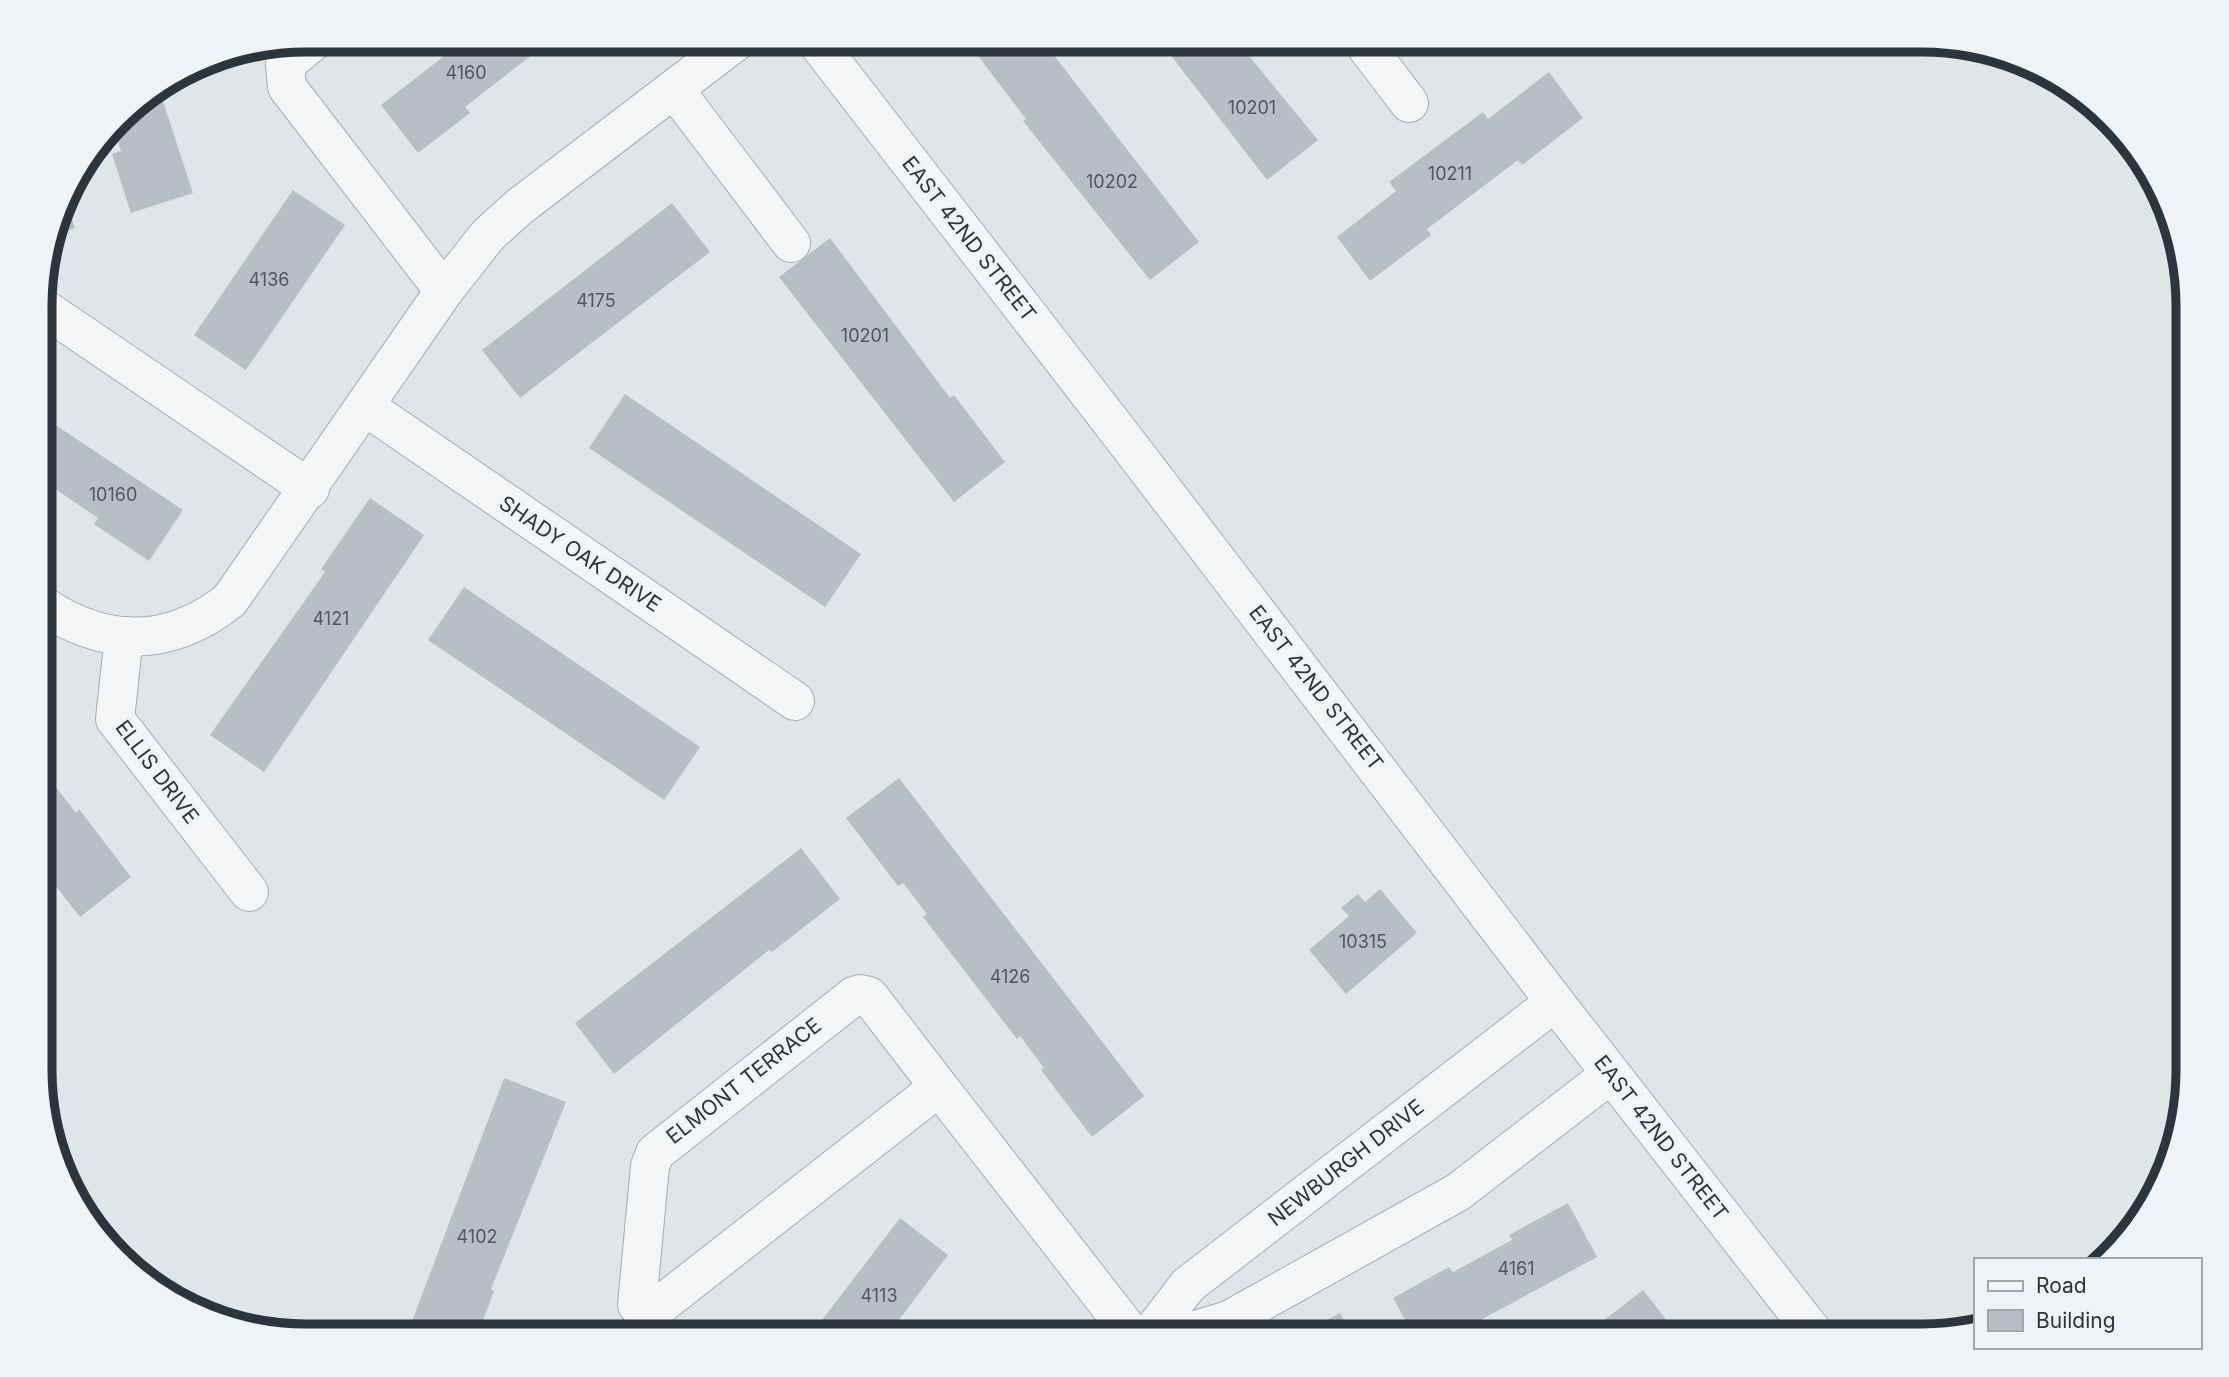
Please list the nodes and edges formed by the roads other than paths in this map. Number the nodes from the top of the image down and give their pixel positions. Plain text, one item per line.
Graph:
1 (300, 52) edge
2 (722, 52) edge
3 (824, 52) edge
4 (1370, 52) edge
5 (674, 89) junction
6 (1409, 103) dead end
7 (791, 243) dead end
8 (444, 291) junction
9 (52, 313) edge
10 (366, 407) junction
11 (310, 489) junction
12 (52, 611) edge
13 (124, 636) junction
14 (795, 701) dead end
15 (249, 892) dead end
16 (1555, 1002) junction
17 (1611, 1074) junction
18 (939, 1087) junction
19 (635, 1321) edge
20 (1124, 1324) edge
21 (1158, 1324) edge
22 (1216, 1324) edge
23 (1807, 1324) edge

1 - 8 street
2 - 5 street
3 - 16 street, EAST 42ND STREET
4 - 6 street
5 - 7 street
5 - 8 street
8 - 10 street
9 - 11 street
10 - 11 street
10 - 14 street, SHADY OAK DRIVE
11 - 13 street
12 - 13 street
13 - 15 street, ELLIS DRIVE
16 - 17 street, EAST 42ND STREET
16 - 21 street, NEWBURGH DRIVE
17 - 22 street
17 - 23 street, EAST 42ND STREET
18 - 19 street, ELMONT TERRACE
18 - 19 street, ELMONT TERRACE
18 - 20 street, ELMONT TERRACE

